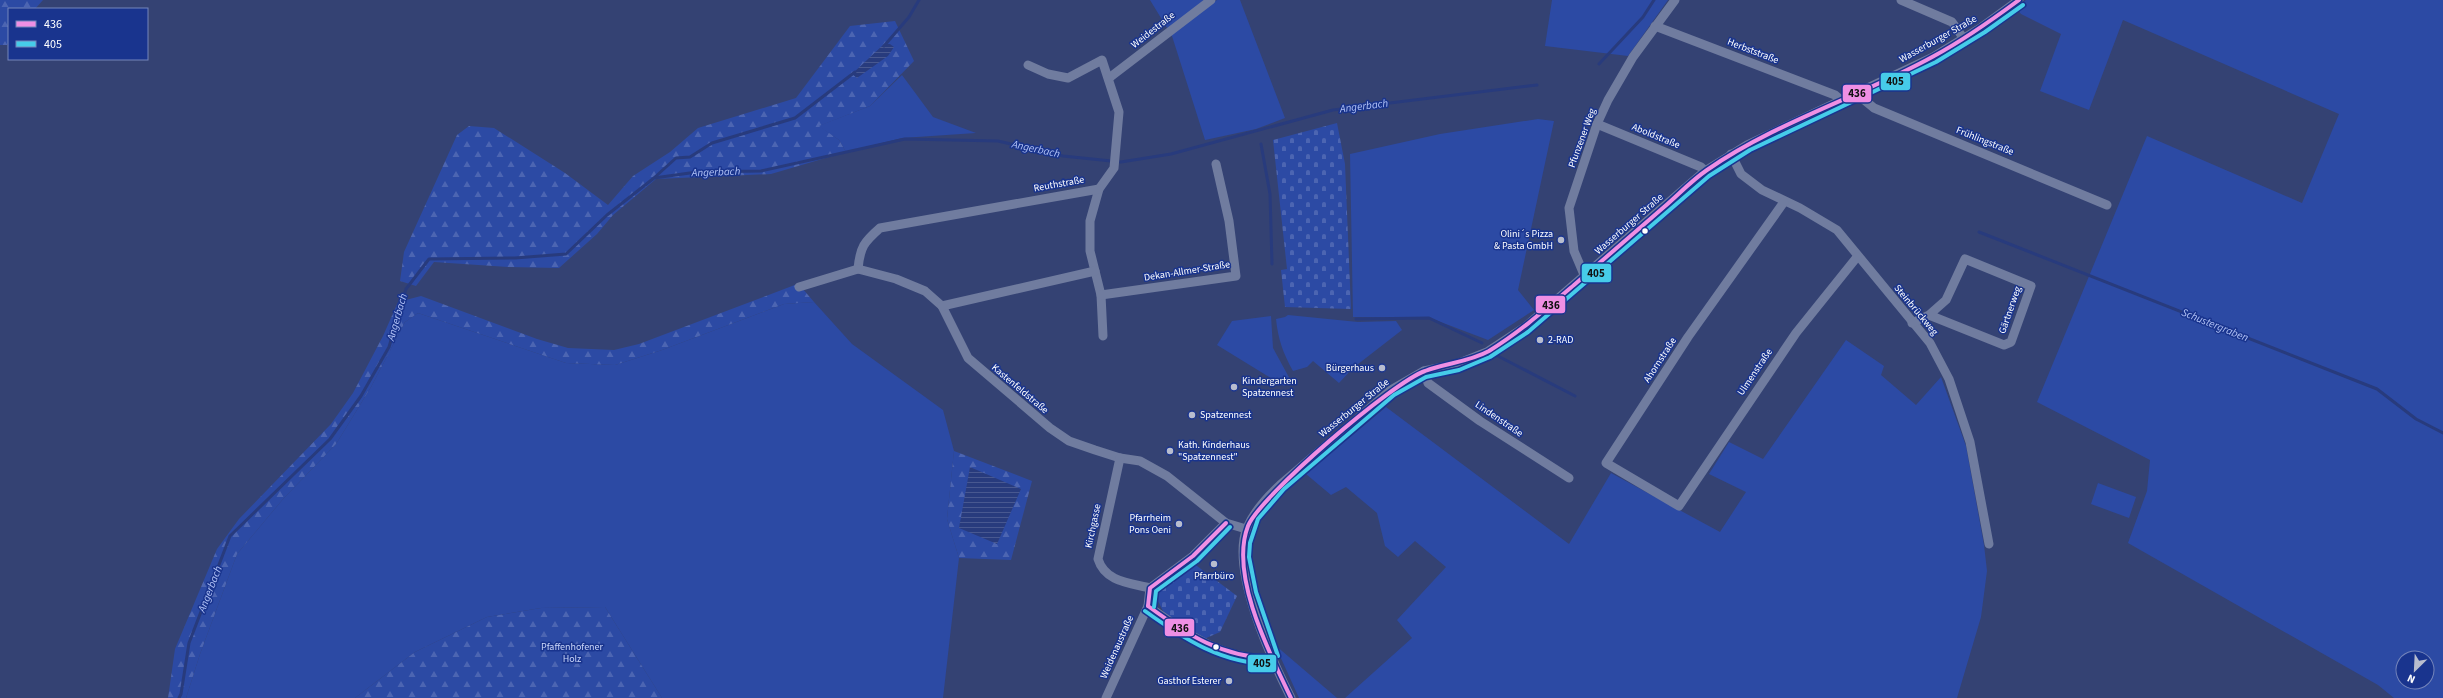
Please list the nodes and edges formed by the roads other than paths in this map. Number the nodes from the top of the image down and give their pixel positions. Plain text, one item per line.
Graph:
1 (1211, 0) edge
2 (1675, 0) edge
3 (1901, 0) edge
4 (2019, 0) edge
5 (1654, 26) junction
6 (1964, 39) junction
7 (1028, 65) dead end
8 (1110, 78) junction
9 (1857, 94) junction
10 (1841, 100) junction
11 (1597, 124) junction
12 (1731, 154) junction
13 (1216, 164) dead end
14 (1705, 171) junction
15 (1099, 189) junction
16 (1784, 202) junction
17 (2107, 205) dead end
18 (1857, 257) junction
19 (858, 269) junction
20 (1095, 271) junction
21 (1585, 277) junction
22 (799, 287) dead end
23 (1101, 295) junction
24 (942, 306) junction
25 (1929, 314) junction
26 (1912, 323) junction
27 (1103, 336) dead end
28 (1424, 371) junction
29 (1120, 458) junction
30 (1569, 478) dead end
31 (1679, 506) joint
32 (1226, 524) junction
33 (1246, 529) junction
34 (1989, 544) dead end
35 (1150, 588) junction
36 (1148, 606) junction
37 (1272, 658) junction
38 (1289, 694) edge
39 (1106, 698) edge

1 - 8 street, Weidestraße
2 - 5 street, Pfunzener Weg
3 - 6 street
4 - 6 street, Wasserburger Straße
5 - 10 street, Herbststraße
5 - 11 street, Pfunzener Weg
6 - 9 street, Wasserburger Straße
7 - 8 street, Reuthstraße
8 - 15 street, Reuthstraße
9 - 10 street, Wasserburger Straße
9 - 17 street, Frühlingstraße
10 - 12 street, Wasserburger Straße
11 - 14 street, Aboldstraße
11 - 21 street, Pfunzener Weg
12 - 14 street, Wasserburger Straße
12 - 16 street, Steinbrückweg
13 - 23 street, Dekan-Allmer-Straße
14 - 21 street, Wasserburger Straße
15 - 19 street, Reuthstraße
15 - 20 street
16 - 18 street, Steinbrückweg
16 - 31 street, Ahornstraße
18 - 26 street, Steinbrückweg
18 - 31 street, Ulmenstraße
19 - 22 street
19 - 24 street, Kastenfeldstraße
20 - 23 street
20 - 24 street
21 - 28 street, Wasserburger Straße
23 - 27 street
24 - 29 street, Kastenfeldstraße
25 - 25 street, Gärtnerweg
25 - 26 street, Gärtnerweg
26 - 34 street, Steinbrückweg
28 - 30 street, Lindenstraße
28 - 33 street, Wasserburger Straße
29 - 32 street, Kastenfeldstraße
29 - 35 street, Kirchgasse
32 - 33 street, Kastenfeldstraße
32 - 35 street
33 - 37 street, Wasserburger Straße
35 - 36 street
36 - 37 street
36 - 39 street, Weidenaustraße
37 - 38 street, Wasserburger Straße

